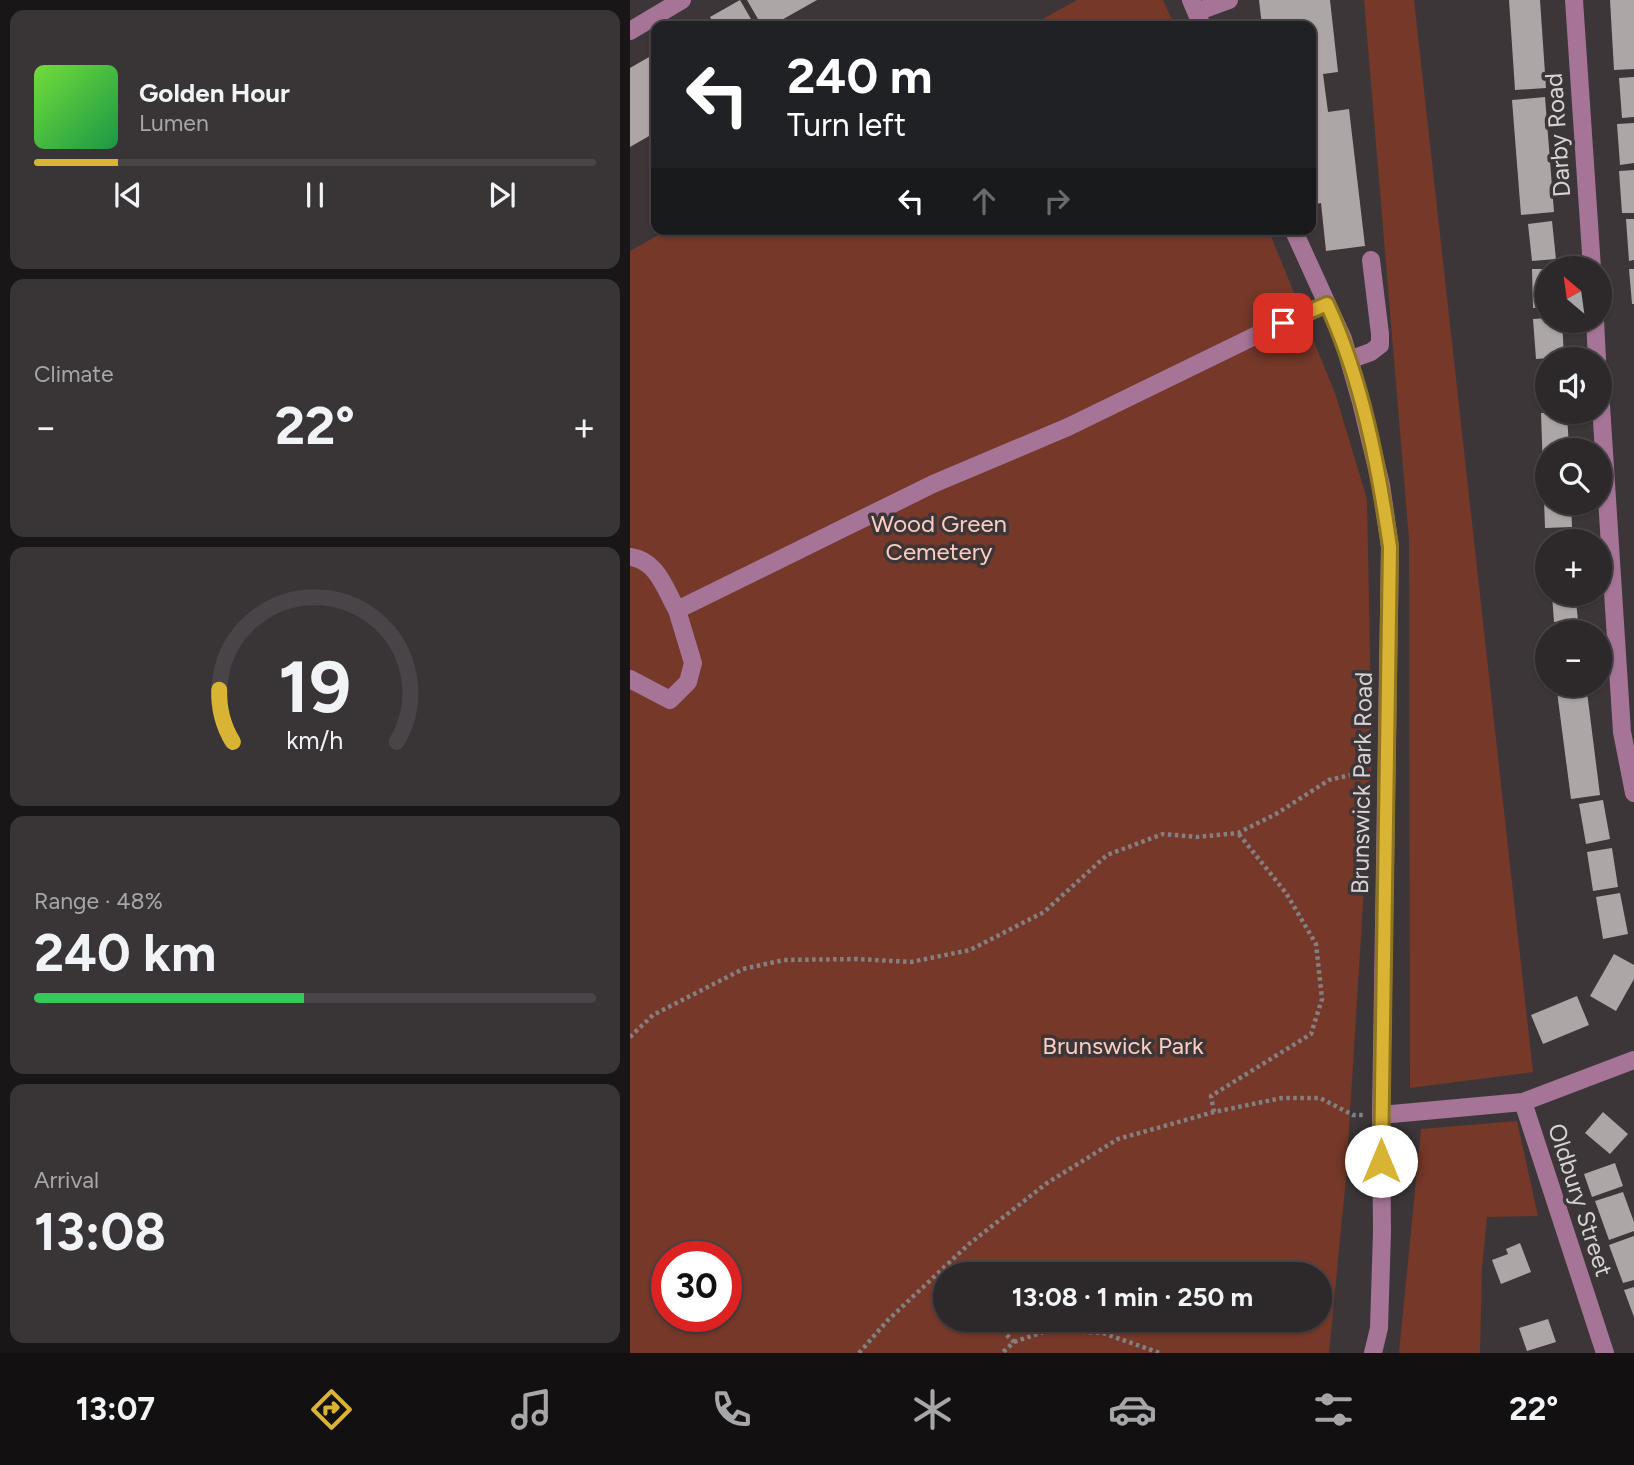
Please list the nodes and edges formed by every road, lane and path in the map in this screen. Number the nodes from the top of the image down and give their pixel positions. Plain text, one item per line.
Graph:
1 (682, 0) edge
2 (1229, 0) edge
3 (1574, 0) edge
4 (1196, 13) edge
5 (630, 31) edge
6 (1296, 235) edge
7 (1591, 256) edge
8 (1371, 260) dead end
9 (1327, 304) junction
10 (1349, 360) junction
11 (1603, 424) edge
12 (630, 557) edge
13 (677, 610) junction
14 (630, 679) edge
15 (1628, 729) edge
16 (1387, 767) junction
17 (1634, 793) edge
18 (1238, 833) junction
19 (630, 1037) edge
20 (1634, 1060) edge
21 (1523, 1102) junction
22 (1214, 1112) junction
23 (1381, 1115) junction
24 (950, 1262) edge
25 (933, 1278) edge
26 (1004, 1332) edge
27 (1014, 1342) junction
28 (859, 1353) edge
29 (1002, 1353) edge
30 (1160, 1353) edge
31 (1373, 1353) edge
32 (1605, 1353) edge

1 - 5 street
2 - 4 street
3 - 7 street, Darby Road
6 - 9 street, Brunswick Park Road
8 - 10 street
9 - 10 street, Brunswick Park Road
9 - 13 street
10 - 16 street, Brunswick Park Road
11 - 15 street
12 - 13 street
13 - 14 street
15 - 17 street
16 - 18 path
16 - 23 street, Brunswick Park Road
18 - 19 path
18 - 22 path
20 - 21 street
21 - 23 street
21 - 32 street, Oldbury Street
22 - 23 path
22 - 24 path
23 - 31 street, Brunswick Park Road
25 - 28 path
26 - 27 path
27 - 29 path
27 - 30 path

